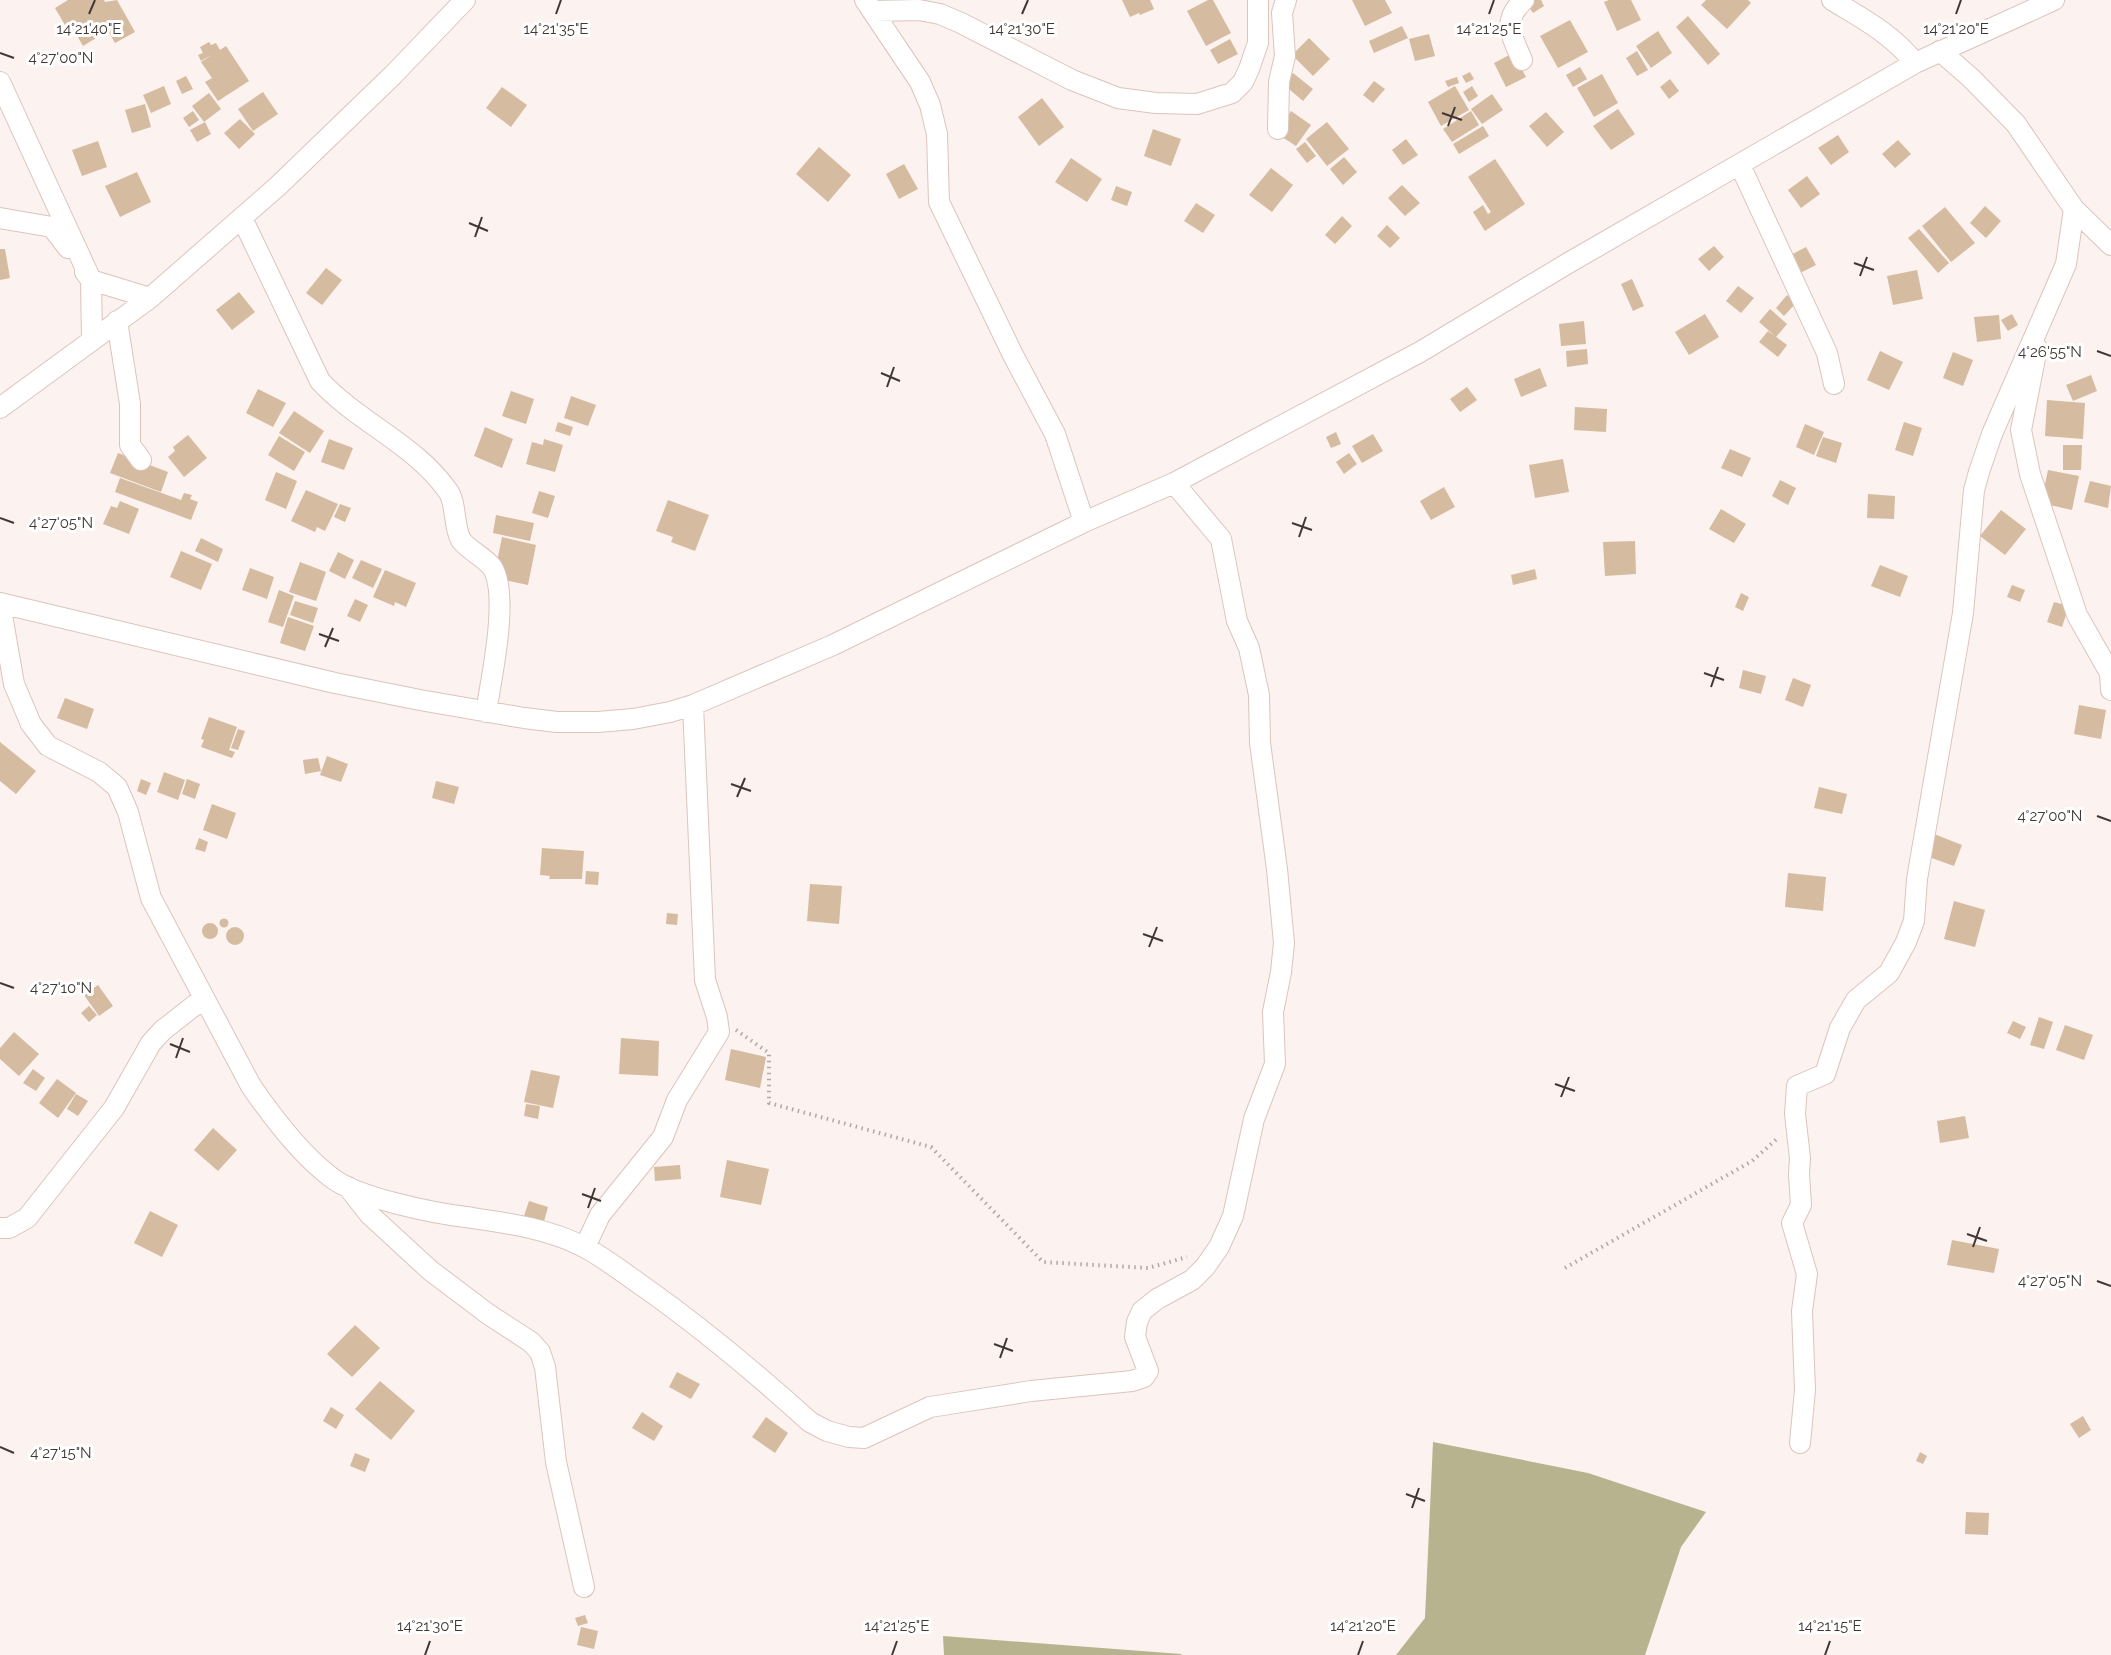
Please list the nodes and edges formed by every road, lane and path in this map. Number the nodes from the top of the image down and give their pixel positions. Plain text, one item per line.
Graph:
1 (465, 0) edge
2 (1258, 0) edge
3 (1286, 0) edge
4 (1524, 0) edge
5 (1832, 0) edge
6 (2054, 0) edge
7 (869, 5) edge
8 (1940, 51) junction
9 (1522, 60) dead end
10 (1915, 63) junction
11 (0, 82) edge
12 (1278, 129) dead end
13 (1740, 165) junction
14 (2074, 209) junction
15 (0, 218) edge
16 (242, 218) junction
17 (2111, 245) edge
18 (91, 280) junction
19 (150, 298) junction
20 (117, 321) junction
21 (2042, 321) junction
22 (93, 339) junction
23 (1834, 384) dead end
24 (0, 408) edge
25 (141, 460) dead end
26 (1174, 483) junction
27 (1084, 522) junction
28 (0, 603) edge
29 (2111, 690) edge
30 (693, 705) junction
31 (486, 712) junction
32 (204, 998) junction
33 (717, 1017) junction
34 (1786, 1130) dead end
35 (348, 1187) junction
36 (0, 1228) edge
37 (585, 1247) junction
38 (1189, 1256) dead end
39 (1565, 1268) dead end
40 (1800, 1443) dead end
41 (584, 1587) dead end

1 - 16 street
2 - 7 street
3 - 12 street
4 - 9 street
5 - 10 street
6 - 8 street
7 - 27 street
8 - 10 street
8 - 14 street
10 - 13 street
11 - 18 street
13 - 23 street
13 - 26 street
14 - 17 street
14 - 21 street
15 - 18 street
16 - 19 street
16 - 31 street
18 - 19 street
18 - 22 street
19 - 20 street
20 - 22 street
20 - 25 street
21 - 29 street
21 - 40 street
22 - 24 street
26 - 27 street
26 - 37 street
27 - 30 street
28 - 31 street
28 - 32 street
30 - 31 street
30 - 33 street
32 - 35 street
32 - 36 street
33 - 37 street
33 - 38 path
34 - 39 path
35 - 37 street
35 - 41 street

